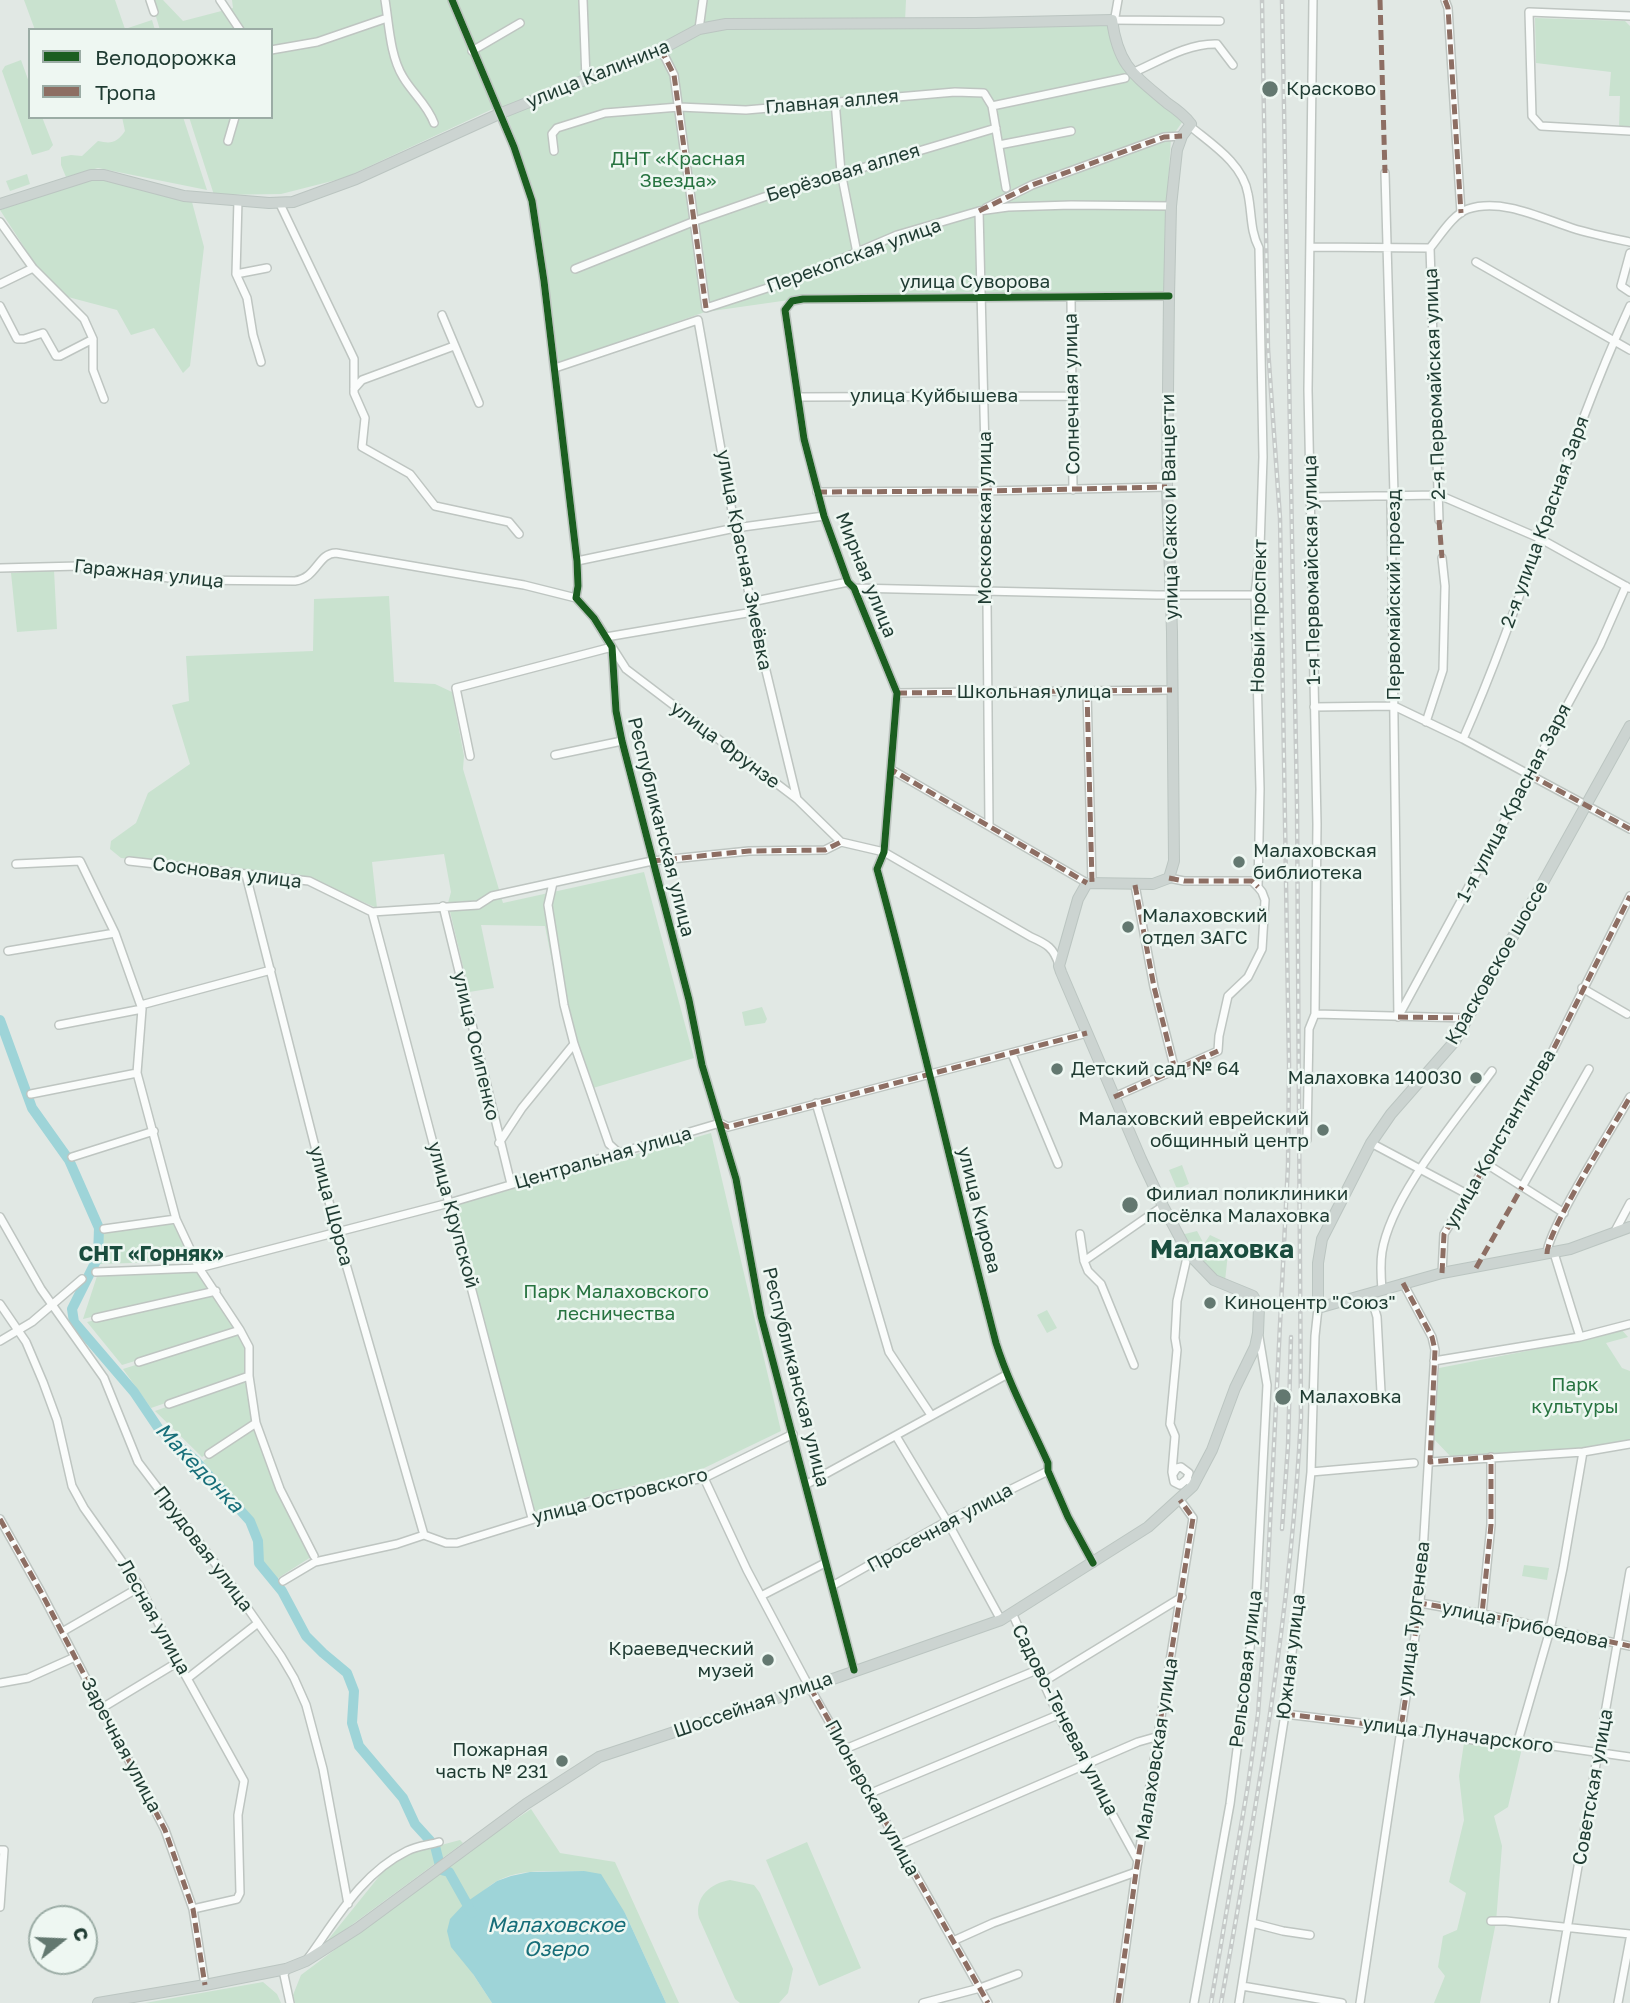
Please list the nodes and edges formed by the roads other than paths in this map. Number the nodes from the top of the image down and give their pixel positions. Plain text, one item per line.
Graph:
1 (150, 0) edge
2 (220, 0) edge
3 (385, 0) edge
4 (452, 0) edge
5 (583, 0) edge
6 (703, 0) edge
7 (1118, 0) edge
8 (1313, 0) edge
9 (1453, 0) edge
10 (1447, 4) edge
11 (153, 12) dead end
12 (1630, 16) edge
13 (387, 18) junction
14 (1112, 20) junction
15 (1220, 21) dead end
16 (520, 23) dead end
17 (239, 28) edge
18 (699, 29) junction
19 (273, 50) edge
20 (472, 51) junction
21 (659, 51) junction
22 (1233, 65) dead end
23 (1129, 76) junction
24 (586, 79) junction
25 (835, 102) junction
26 (992, 106) junction
27 (679, 107) junction
28 (499, 114) junction
29 (234, 119) edge
30 (434, 123) dead end
31 (1191, 127) junction
32 (996, 128) junction
33 (1071, 131) dead end
34 (1630, 131) edge
35 (1182, 136) junction
36 (228, 141) dead end
37 (999, 145) junction
38 (555, 151) dead end
39 (841, 172) junction
40 (1385, 173) dead end
41 (1006, 188) dead end
42 (238, 200) junction
43 (0, 204) edge
44 (280, 204) junction
45 (1171, 206) junction
46 (979, 211) junction
47 (1461, 213) junction
48 (0, 222) edge
49 (695, 222) junction
50 (1630, 242) edge
51 (1311, 247) junction
52 (1387, 247) junction
53 (1430, 248) junction
54 (857, 253) junction
55 (1630, 253) edge
56 (1476, 262) dead end
57 (33, 268) junction
58 (267, 268) dead end
59 (575, 269) dead end
60 (236, 274) junction
61 (0, 284) edge
62 (1630, 292) edge
63 (983, 296) junction
64 (1169, 296) junction
65 (1071, 298) junction
66 (0, 306) edge
67 (1630, 306) edge
68 (785, 310) joint
69 (442, 315) dead end
70 (93, 340) junction
71 (1613, 342) junction
72 (454, 346) junction
73 (1630, 350) edge
74 (261, 362) dead end
75 (555, 368) junction
76 (354, 389) junction
77 (984, 396) junction
78 (1070, 396) junction
79 (799, 397) junction
80 (104, 398) dead end
81 (479, 403) dead end
82 (1167, 487) junction
83 (1073, 490) junction
84 (986, 491) junction
85 (817, 492) junction
86 (1394, 494) junction
87 (1439, 495) junction
88 (1312, 497) junction
89 (824, 516) junction
90 (1439, 520) dead end
91 (735, 528) junction
92 (519, 534) dead end
93 (1539, 538) junction
94 (1443, 558) dead end
95 (577, 561) junction
96 (0, 568) edge
97 (851, 585) junction
98 (1628, 587) edge
99 (985, 592) junction
100 (1169, 595) junction
101 (1255, 595) junction
102 (576, 598) junction
103 (751, 602) junction
104 (753, 611) junction
105 (606, 637) junction
106 (612, 647) junction
107 (1172, 690) junction
108 (986, 692) junction
109 (1087, 692) junction
110 (897, 693) junction
111 (1394, 706) junction
112 (1314, 708) junction
113 (1426, 722) junction
114 (1630, 726) edge
115 (1463, 739) junction
116 (622, 741) junction
117 (555, 755) dead end
118 (470, 756) dead end
119 (892, 770) junction
120 (1530, 775) junction
121 (797, 799) junction
122 (1588, 805) junction
123 (989, 825) junction
124 (1630, 828) edge
125 (841, 842) junction
126 (884, 852) junction
127 (129, 861) dead end
128 (652, 861) junction
129 (16, 864) dead end
130 (246, 875) junction
131 (1169, 878) junction
132 (1090, 882) junction
133 (553, 883) junction
134 (1135, 885) junction
135 (1258, 887) junction
136 (1630, 896) edge
137 (443, 906) junction
138 (372, 912) junction
139 (115, 933) junction
140 (1067, 938) junction
141 (1050, 945) junction
142 (8, 951) dead end
143 (1059, 966) junction
144 (271, 970) junction
145 (1582, 988) junction
146 (141, 1007) junction
147 (1315, 1014) junction
148 (1627, 1014) dead end
149 (1398, 1017) junction
150 (1468, 1018) junction
151 (60, 1025) dead end
152 (1087, 1033) junction
153 (573, 1044) junction
154 (1012, 1054) junction
155 (1589, 1069) dead end
156 (1175, 1070) junction
157 (1492, 1071) dead end
158 (136, 1073) junction
159 (928, 1074) junction
160 (31, 1094) dead end
161 (1114, 1097) junction
162 (1630, 1097) edge
163 (816, 1103) junction
164 (720, 1123) junction
165 (154, 1131) junction
166 (1307, 1140) dead end
167 (499, 1143) junction
168 (1371, 1143) junction
169 (620, 1154) junction
170 (72, 1157) dead end
171 (1485, 1163) junction
172 (1058, 1164) dead end
173 (1420, 1169) junction
174 (511, 1184) junction
175 (1522, 1187) junction
176 (1467, 1194) junction
177 (449, 1203) junction
178 (1630, 1203) edge
179 (1163, 1206) junction
180 (1564, 1213) junction
181 (0, 1217) edge
182 (176, 1219) junction
183 (1630, 1227) edge
184 (104, 1229) dead end
185 (337, 1233) junction
186 (1614, 1233) junction
187 (1080, 1234) dead end
188 (1188, 1253) junction
189 (1550, 1254) junction
190 (1084, 1261) junction
191 (199, 1268) junction
192 (96, 1272) dead end
193 (1442, 1273) junction
194 (82, 1279) dead end
195 (1403, 1283) junction
196 (1382, 1290) junction
197 (216, 1291) junction
198 (1370, 1293) junction
199 (0, 1304) edge
200 (53, 1305) junction
201 (1318, 1308) junction
202 (96, 1318) dead end
203 (1630, 1324) edge
204 (240, 1330) junction
205 (18, 1331) junction
206 (1258, 1333) junction
207 (1580, 1337) junction
208 (0, 1341) edge
209 (1434, 1361) junction
210 (139, 1362) dead end
211 (1133, 1365) dead end
212 (1006, 1375) junction
213 (248, 1376) junction
214 (1381, 1392) dead end
215 (169, 1404) dead end
216 (931, 1415) junction
217 (256, 1423) junction
218 (793, 1434) junction
219 (896, 1436) junction
220 (1630, 1444) edge
221 (1583, 1452) junction
222 (209, 1454) dead end
223 (1491, 1457) junction
224 (1430, 1462) junction
225 (1414, 1463) dead end
226 (1048, 1471) junction
227 (1311, 1472) junction
228 (704, 1478) junction
229 (1190, 1483) junction
230 (807, 1484) junction
231 (1180, 1500) junction
232 (532, 1518) junction
233 (0, 1519) edge
234 (947, 1521) junction
235 (424, 1535) junction
236 (314, 1556) dead end
237 (825, 1563) junction
238 (1093, 1563) junction
239 (1630, 1571) edge
240 (283, 1581) dead end
241 (832, 1586) junction
242 (140, 1587) junction
243 (761, 1596) junction
244 (1182, 1597) junction
245 (1420, 1603) junction
246 (1482, 1614) junction
247 (1013, 1615) junction
248 (1001, 1620) junction
249 (258, 1623) junction
250 (1550, 1630) junction
251 (62, 1632) junction
252 (1617, 1644) junction
253 (1630, 1646) edge
254 (75, 1657) junction
255 (178, 1662) junction
256 (854, 1670) junction
257 (1037, 1670) junction
258 (188, 1678) junction
259 (1043, 1682) junction
260 (0, 1683) edge
261 (810, 1687) junction
262 (102, 1709) junction
263 (1285, 1714) junction
264 (1059, 1715) junction
265 (1401, 1728) junction
266 (1159, 1736) junction
267 (1518, 1741) junction
268 (845, 1749) junction
269 (1600, 1753) junction
270 (1630, 1757) edge
271 (1086, 1764) junction
272 (871, 1793) junction
273 (439, 1842) dead end
274 (899, 1845) junction
275 (0, 1850) edge
276 (1138, 1861) junction
277 (1136, 1872) junction
278 (348, 1904) junction
279 (0, 1907) edge
280 (193, 1909) junction
281 (1491, 1921) dead end
282 (1252, 1923) junction
283 (1568, 1929) junction
284 (1310, 1935) dead end
285 (1630, 1937) edge
286 (953, 1941) junction
287 (306, 1961) junction
288 (286, 1969) junction
289 (1018, 1974) dead end
290 (205, 1985) junction
291 (1242, 1986) junction
292 (980, 1988) junction
293 (98, 2003) edge
294 (290, 2003) edge
295 (923, 2003) edge
296 (988, 2003) edge
297 (1118, 2003) edge
298 (1194, 2003) edge
299 (1239, 2003) edge
300 (1342, 2003) edge
301 (1360, 2003) edge
302 (1554, 2003) edge
303 (1618, 2003) edge

1 - 11 street
2 - 17 street
3 - 13 street
4 - 20 street
5 - 24 street
6 - 18 street
7 - 14 street
8 - 51 street, 1-я Первомайская улица
9 - 10 street
10 - 47 street
12 - 34 street
13 - 19 street
13 - 30 street
14 - 15 street, улица Калинина
14 - 18 main road, улица Калинина
14 - 23 main road
16 - 20 street
18 - 21 main road, улица Калинина
20 - 28 street
21 - 24 main road, улица Калинина
21 - 27 street
22 - 23 street
23 - 26 street
23 - 31 main road
24 - 28 main road, улица Калинина
25 - 26 street, Главная аллея
25 - 27 street, Главная аллея
25 - 39 street
26 - 32 street
27 - 38 street, Главная аллея
27 - 49 street
28 - 44 main road, улица Калинина
28 - 75 street
29 - 36 street
31 - 35 main road
31 - 101 street, Новый проспект
32 - 37 street
32 - 39 street, Берёзовая аллея
33 - 37 street
35 - 45 main road, улица Сакко и Ванцетти
35 - 46 street
37 - 41 street
39 - 49 street, Берёзовая аллея
39 - 54 street
40 - 52 street, Первомайский проезд
42 - 43 main road, улица Калинина
42 - 44 main road, улица Калинина
42 - 60 street
44 - 76 street
45 - 46 street, Перекопская улица
45 - 64 main road, улица Сакко и Ванцетти
46 - 54 street, Перекопская улица
46 - 63 street, Московская улица
47 - 50 street
47 - 53 street, 2-я Первомайская улица
48 - 57 street
49 - 54 street, Перекопская улица
49 - 59 street, Берёзовая аллея
51 - 52 street
51 - 88 street, 1-я Первомайская улица
52 - 53 street
52 - 86 street, Первомайский проезд
53 - 87 street, 2-я Первомайская улица
55 - 62 street
56 - 71 street
57 - 61 street
57 - 70 street
58 - 60 street
60 - 74 street
63 - 65 street, улица Суворова
63 - 68 street, улица Суворова
63 - 77 street, Московская улица
64 - 65 street, улица Суворова
64 - 82 main road, улица Сакко и Ванцетти
65 - 78 street, Солнечная улица
66 - 70 street
67 - 71 street, 2-я улица Красная Заря
68 - 79 street, Мирная улица
69 - 72 street
70 - 80 street
71 - 73 street
71 - 93 street, 2-я улица Красная Заря
72 - 76 street
72 - 81 street
75 - 91 street, улица Красная Змеёвка
75 - 95 street
76 - 92 street
77 - 78 street, улица Куйбышева
77 - 79 street, улица Куйбышева
77 - 84 street, Московская улица
78 - 83 street, Солнечная улица
79 - 85 street, Мирная улица
82 - 83 street
82 - 100 main road, улица Сакко и Ванцетти
83 - 84 street
84 - 85 street
84 - 99 street, Московская улица
85 - 89 street, Мирная улица
86 - 87 street
86 - 88 street
86 - 111 street, Первомайский проезд
87 - 90 street, 2-я Первомайская улица
87 - 93 street
88 - 112 street, 1-я Первомайская улица
89 - 91 street
89 - 97 street, Мирная улица
91 - 95 street
91 - 103 street, улица Красная Змеёвка
93 - 98 street
93 - 115 street, 2-я улица Красная Заря
94 - 113 street
95 - 102 street
96 - 102 street, Гаражная улица
97 - 99 street
97 - 103 street
97 - 110 street, Мирная улица
98 - 120 street, 1-я улица Красная Заря
99 - 100 street
99 - 108 street, Московская улица
100 - 101 street
100 - 107 main road, улица Сакко и Ванцетти
101 - 135 street, Новый проспект
102 - 105 street, Республиканская улица
103 - 104 street, улица Красная Змеёвка
104 - 105 street
104 - 121 street, улица Красная Змеёвка
105 - 106 street, Республиканская улица
106 - 116 street, Республиканская улица
106 - 118 street
106 - 121 street, улица Фрунзе
107 - 109 street, Школьная улица
107 - 131 main road, улица Сакко и Ванцетти
108 - 109 street, Школьная улица
108 - 110 street, Школьная улица
108 - 123 street, Московская улица
109 - 132 street
110 - 119 street, Мирная улица
111 - 112 street
111 - 113 street
111 - 149 street, Первомайский проезд
112 - 147 street, 1-я Первомайская улица
113 - 115 street
114 - 122 main road, Красковское шоссе
115 - 120 street
116 - 117 street
116 - 128 street, Республиканская улица
119 - 123 street
119 - 126 street, Мирная улица
120 - 122 street
120 - 149 street, 1-я улица Красная Заря
121 - 125 street, улица Фрунзе
122 - 124 street
122 - 150 main road, Красковское шоссе
123 - 132 street
125 - 126 street
125 - 128 street
126 - 141 street
126 - 159 street, улица Кирова
127 - 130 street, Сосновая улица
128 - 133 street
128 - 164 street, Республиканская улица
129 - 139 street
130 - 138 street, Сосновая улица
130 - 144 street, улица Щорса
131 - 134 main road
131 - 135 street
132 - 134 main road
132 - 140 main road
133 - 137 street
133 - 153 street
134 - 156 street
135 - 156 street, Новый проспект
136 - 145 street, улица Константинова
137 - 138 street
137 - 167 street, улица Осипенко
138 - 177 street, улица Крупской
139 - 142 street
139 - 146 street
140 - 141 street
140 - 143 main road
141 - 143 street
143 - 152 main road
144 - 146 street
144 - 185 street, улица Щорса
145 - 148 street
145 - 171 street, улица Константинова
146 - 151 street
146 - 158 street
147 - 149 street
147 - 166 street, 1-я Первомайская улица
149 - 150 street
150 - 168 main road, Красковское шоссе
152 - 154 street, Центральная улица
152 - 161 main road
153 - 167 street
153 - 169 street
154 - 159 street, Центральная улица
154 - 172 street
155 - 175 street
156 - 161 street
157 - 173 street
158 - 160 street
158 - 165 street
159 - 163 street, Центральная улица
159 - 212 street, улица Кирова
161 - 179 main road
162 - 180 street
163 - 164 street, Центральная улица
163 - 216 street
164 - 169 street, Центральная улица
164 - 218 street, Республиканская улица
165 - 170 street
165 - 182 street
167 - 174 street, улица Осипенко
168 - 173 street
168 - 201 main road, Красковское шоссе
169 - 174 street, Центральная улица
171 - 175 street
171 - 176 street, улица Константинова
173 - 176 street
173 - 196 street
174 - 177 street, Центральная улица
175 - 180 street
176 - 193 street, улица Константинова
177 - 185 street, Центральная улица
177 - 232 street, улица Крупской
178 - 186 street
179 - 188 main road
179 - 190 street
180 - 189 street
181 - 200 street, Прудовая улица
182 - 184 street
182 - 191 street
183 - 186 main road
185 - 191 street, Центральная улица
185 - 235 street, улица Щорса
186 - 189 main road
187 - 190 street
188 - 206 main road, Шоссейная улица
188 - 229 street
189 - 193 main road
189 - 207 street
190 - 211 street
191 - 192 street, Центральная улица
191 - 197 street
193 - 195 main road
194 - 200 street
195 - 196 main road
195 - 209 street, улица Тургенева
196 - 198 main road
197 - 202 street
197 - 204 street
198 - 201 main road
198 - 214 street
199 - 205 street, Лесная улица
200 - 205 street
200 - 249 street, Прудовая улица
201 - 227 street, Южная улица
203 - 207 street
204 - 210 street
204 - 213 street
205 - 208 street
205 - 242 street, Лесная улица
206 - 229 main road, Шоссейная улица
206 - 298 street, Рельсовая улица
207 - 209 street
209 - 224 street, улица Тургенева
212 - 216 street
212 - 226 street, улица Кирова
213 - 215 street
213 - 217 street
216 - 219 street
217 - 222 street
217 - 236 street
218 - 228 street, улица Островского
218 - 230 street, Республиканская улица
219 - 230 street
219 - 234 street
220 - 221 street
221 - 223 street
221 - 250 street
223 - 224 street
223 - 246 street
224 - 245 street, улица Тургенева
225 - 227 street
226 - 234 street, Просечная улица
226 - 238 street, улица Кирова
227 - 263 street, Южная улица
228 - 232 street, улица Островского
228 - 243 street, Пионерская улица
229 - 231 main road, Шоссейная улица
230 - 237 street, Республиканская улица
231 - 238 main road, Шоссейная улица
231 - 244 street, Малаховская улица
232 - 235 street, улица Островского
233 - 251 street, Заречная улица
234 - 241 street, Просечная улица
234 - 248 street
235 - 240 street
237 - 241 street, Республиканская улица
237 - 243 street
238 - 247 main road, Шоссейная улица
239 - 252 street, Советская улица
241 - 256 street, Республиканская улица
242 - 251 street
242 - 255 street, Лесная улица
243 - 261 street, Пионерская улица
244 - 259 street
244 - 266 street, Малаховская улица
245 - 246 street, улица Грибоедова
245 - 265 street, улица Тургенева
246 - 250 street, улица Грибоедова
247 - 248 main road, Шоссейная улица
247 - 257 street, Садово-Теневая улица
248 - 256 main road, Шоссейная улица
249 - 258 street
249 - 278 street, Прудовая улица
250 - 252 street, улица Грибоедова
250 - 267 street
251 - 254 street, Заречная улица
252 - 253 street, улица Грибоедова
252 - 269 street, Советская улица
254 - 260 street
254 - 262 street, Заречная улица
255 - 258 street, Лесная улица
255 - 262 street
256 - 261 main road, Шоссейная улица
257 - 259 street, Садово-Теневая улица
257 - 268 street
258 - 280 street, Лесная улица
259 - 264 street, Садово-Теневая улица
261 - 268 street, Пионерская улица
261 - 287 main road, Шоссейная улица
262 - 280 street, Заречная улица
263 - 265 street, улица Луначарского
263 - 282 street, Южная улица
264 - 271 street, Садово-Теневая улица
264 - 272 street
265 - 267 street, улица Луначарского
265 - 301 street, улица Тургенева
266 - 271 street
266 - 276 street, Малаховская улица
267 - 269 street, улица Луначарского
268 - 272 street, Пионерская улица
269 - 270 street, улица Луначарского
269 - 283 street, Советская улица
271 - 274 street
271 - 276 street, Садово-Теневая улица
272 - 274 street, Пионерская улица
273 - 278 street
274 - 286 street, Пионерская улица
275 - 279 street
276 - 277 street, Малаховская улица
277 - 286 street
277 - 297 street, Малаховская улица
278 - 287 street
280 - 290 street, Заречная улица
281 - 283 street
282 - 284 street
282 - 291 street, Южная улица
283 - 285 street
283 - 302 street, Советская улица
285 - 303 street
286 - 292 street, Пионерская улица
287 - 288 main road, Шоссейная улица
288 - 290 main road, Шоссейная улица
288 - 294 street
289 - 292 street
290 - 293 main road, Шоссейная улица
291 - 299 street, Южная улица
291 - 300 street
292 - 295 street
292 - 296 street, Пионерская улица

